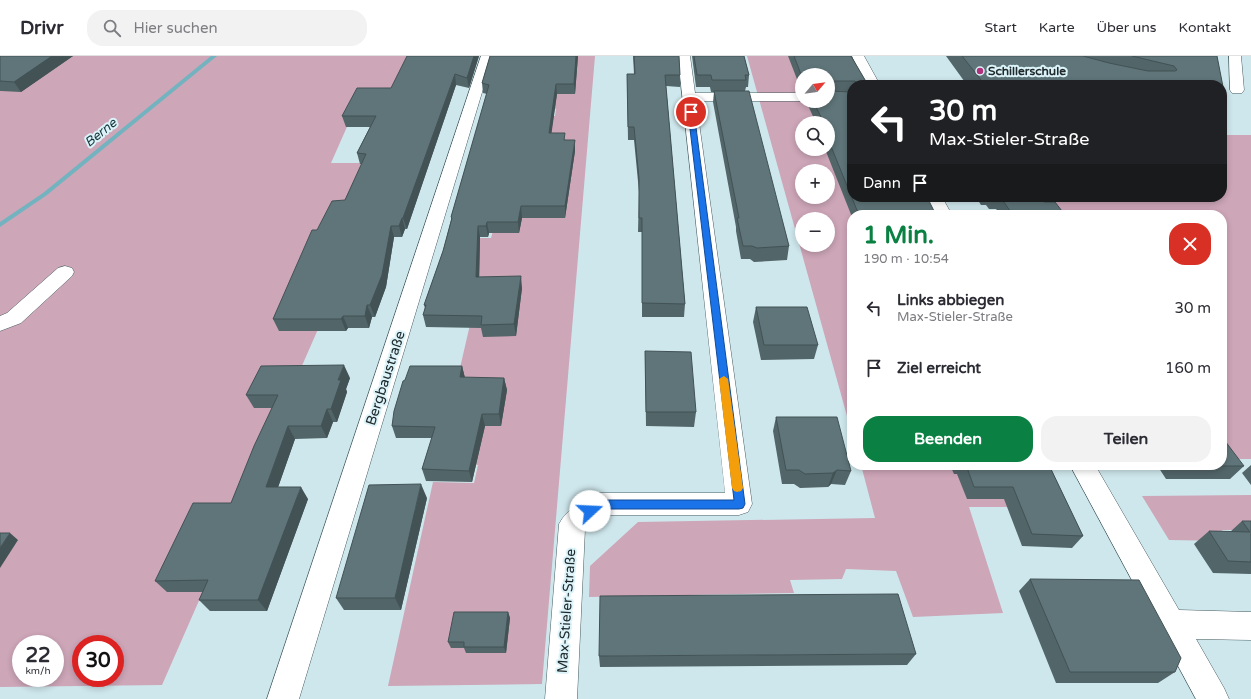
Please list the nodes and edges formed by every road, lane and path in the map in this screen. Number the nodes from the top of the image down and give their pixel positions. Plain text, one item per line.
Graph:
1 (486, 56) edge
2 (684, 56) edge
3 (858, 56) edge
4 (1235, 56) edge
5 (870, 80) edge
6 (1227, 90) edge
7 (1237, 90) junction
8 (1251, 91) edge
9 (689, 96) junction
10 (795, 96) edge
11 (65, 272) dead end
12 (0, 324) edge
13 (1085, 470) edge
14 (1171, 624) junction
15 (1251, 626) edge
16 (283, 699) edge
17 (561, 699) edge
18 (1213, 699) edge

1 - 16 street, Bergbaustraße
2 - 9 street, Max-Stieler-Straße
3 - 5 street
4 - 7 street
6 - 7 street
7 - 8 street
9 - 10 street
9 - 17 street, Max-Stieler-Straße
11 - 12 street
13 - 14 street
14 - 15 street
14 - 18 street

